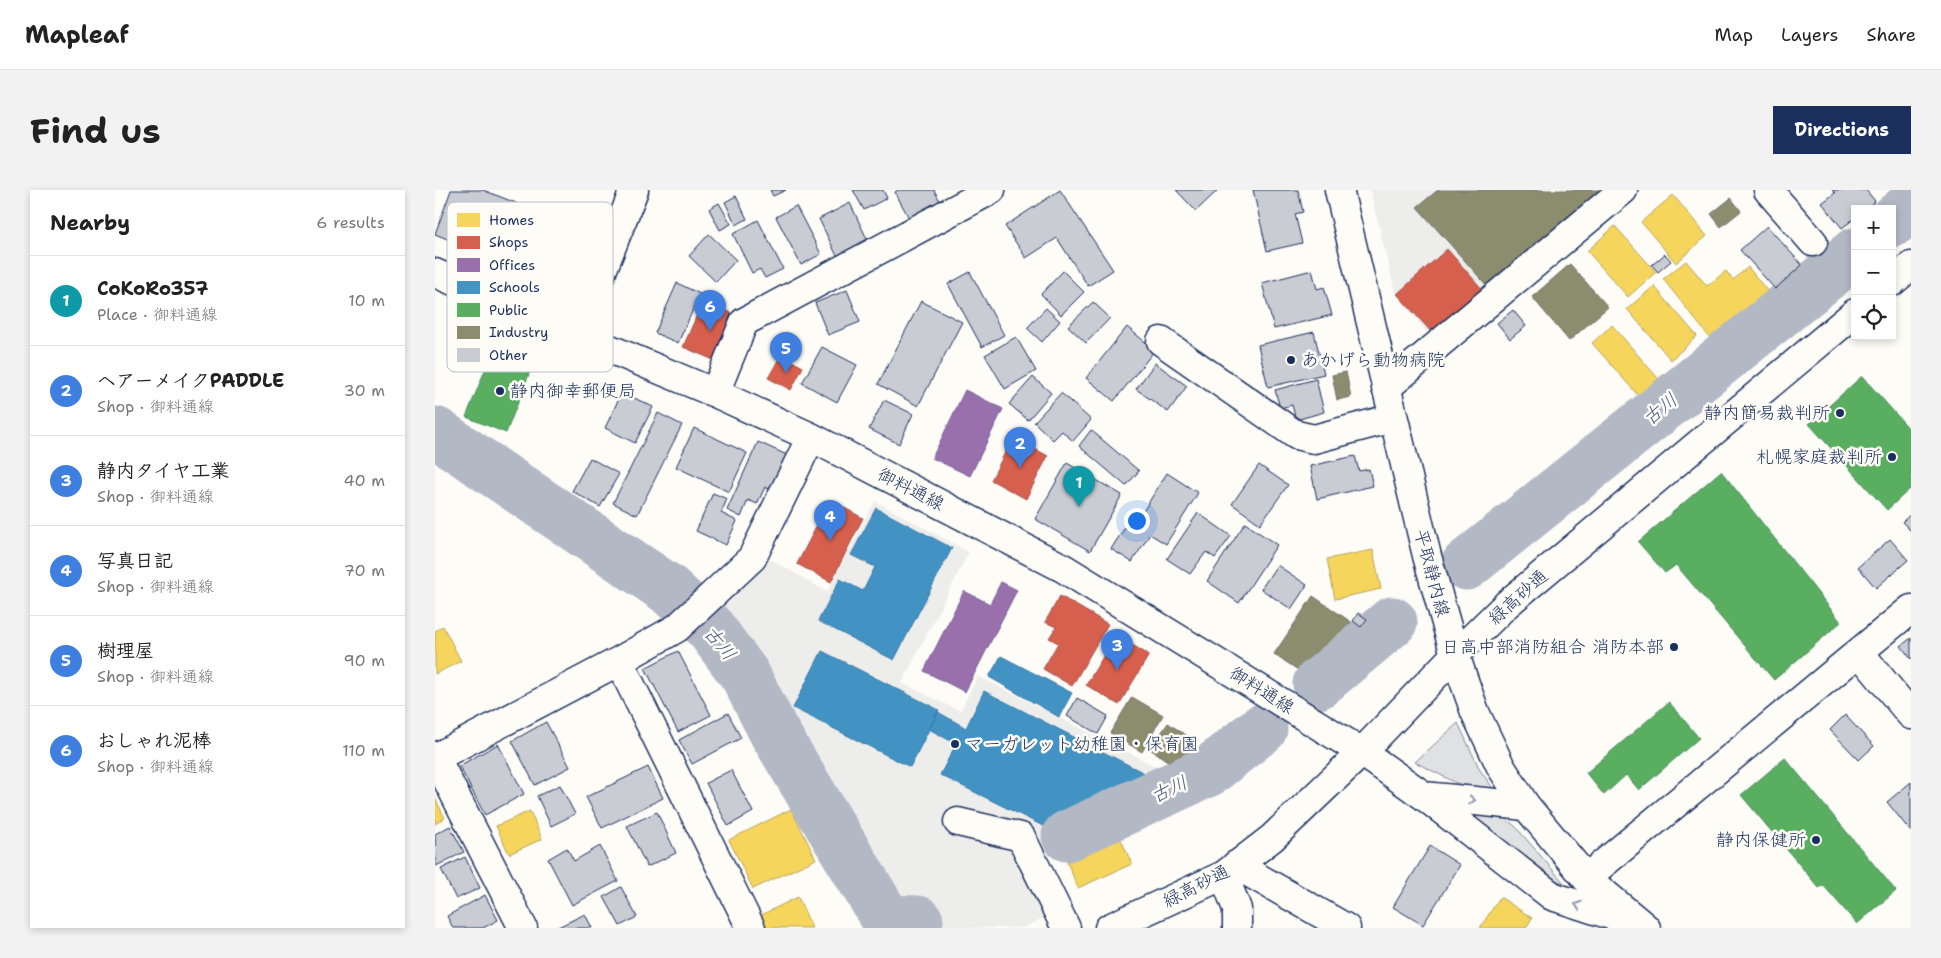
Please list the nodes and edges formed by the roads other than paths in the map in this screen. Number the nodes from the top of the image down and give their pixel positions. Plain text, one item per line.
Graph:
1 (634, 190) edge
2 (991, 190) edge
3 (1339, 190) edge
4 (1623, 190) edge
5 (1768, 190) edge
6 (1813, 242) dead end
7 (613, 244) edge
8 (1911, 266) edge
9 (435, 273) edge
10 (447, 278) edge
11 (1896, 279) edge
12 (1851, 316) edge
13 (1161, 341) dead end
14 (613, 351) edge
15 (1386, 388) junction
16 (715, 392) junction
17 (1393, 418) junction
18 (811, 437) junction
19 (1911, 609) edge
20 (1859, 652) junction
21 (1455, 655) junction
22 (619, 661) junction
23 (1911, 715) edge
24 (1362, 752) junction
25 (435, 757) edge
26 (1424, 796) junction
27 (1526, 806) junction
28 (958, 822) dead end
29 (1230, 870) junction
30 (1586, 878) junction
31 (1644, 926) edge
32 (523, 928) edge
33 (751, 928) edge
34 (1065, 928) edge
35 (1109, 928) edge
36 (1237, 928) edge
37 (1346, 928) edge

1 - 7 street
2 - 16 street
3 - 15 street, 平取静内線
4 - 15 street
5 - 6 street
8 - 11 street
9 - 10 street, 御料通線
12 - 21 street, 緑高砂通
13 - 17 street
14 - 16 street, 御料通線
15 - 17 street, 平取静内線
16 - 18 street, 御料通線
17 - 21 street, 平取静内線
18 - 22 street
18 - 24 street, 御料通線
19 - 20 street
20 - 23 street
20 - 30 street
21 - 24 street, 緑高砂通
21 - 27 street, 平取静内線
22 - 25 street
22 - 33 street
24 - 26 street, 御料通線
24 - 29 street, 緑高砂通
25 - 32 street
26 -> 27 street
31 -> 26 street, 御料通線
27 - 30 street, 平取静内線
28 - 34 street
29 - 35 street, 緑高砂通
29 - 36 street
29 - 37 street
30 - 31 street, 平取静内線

